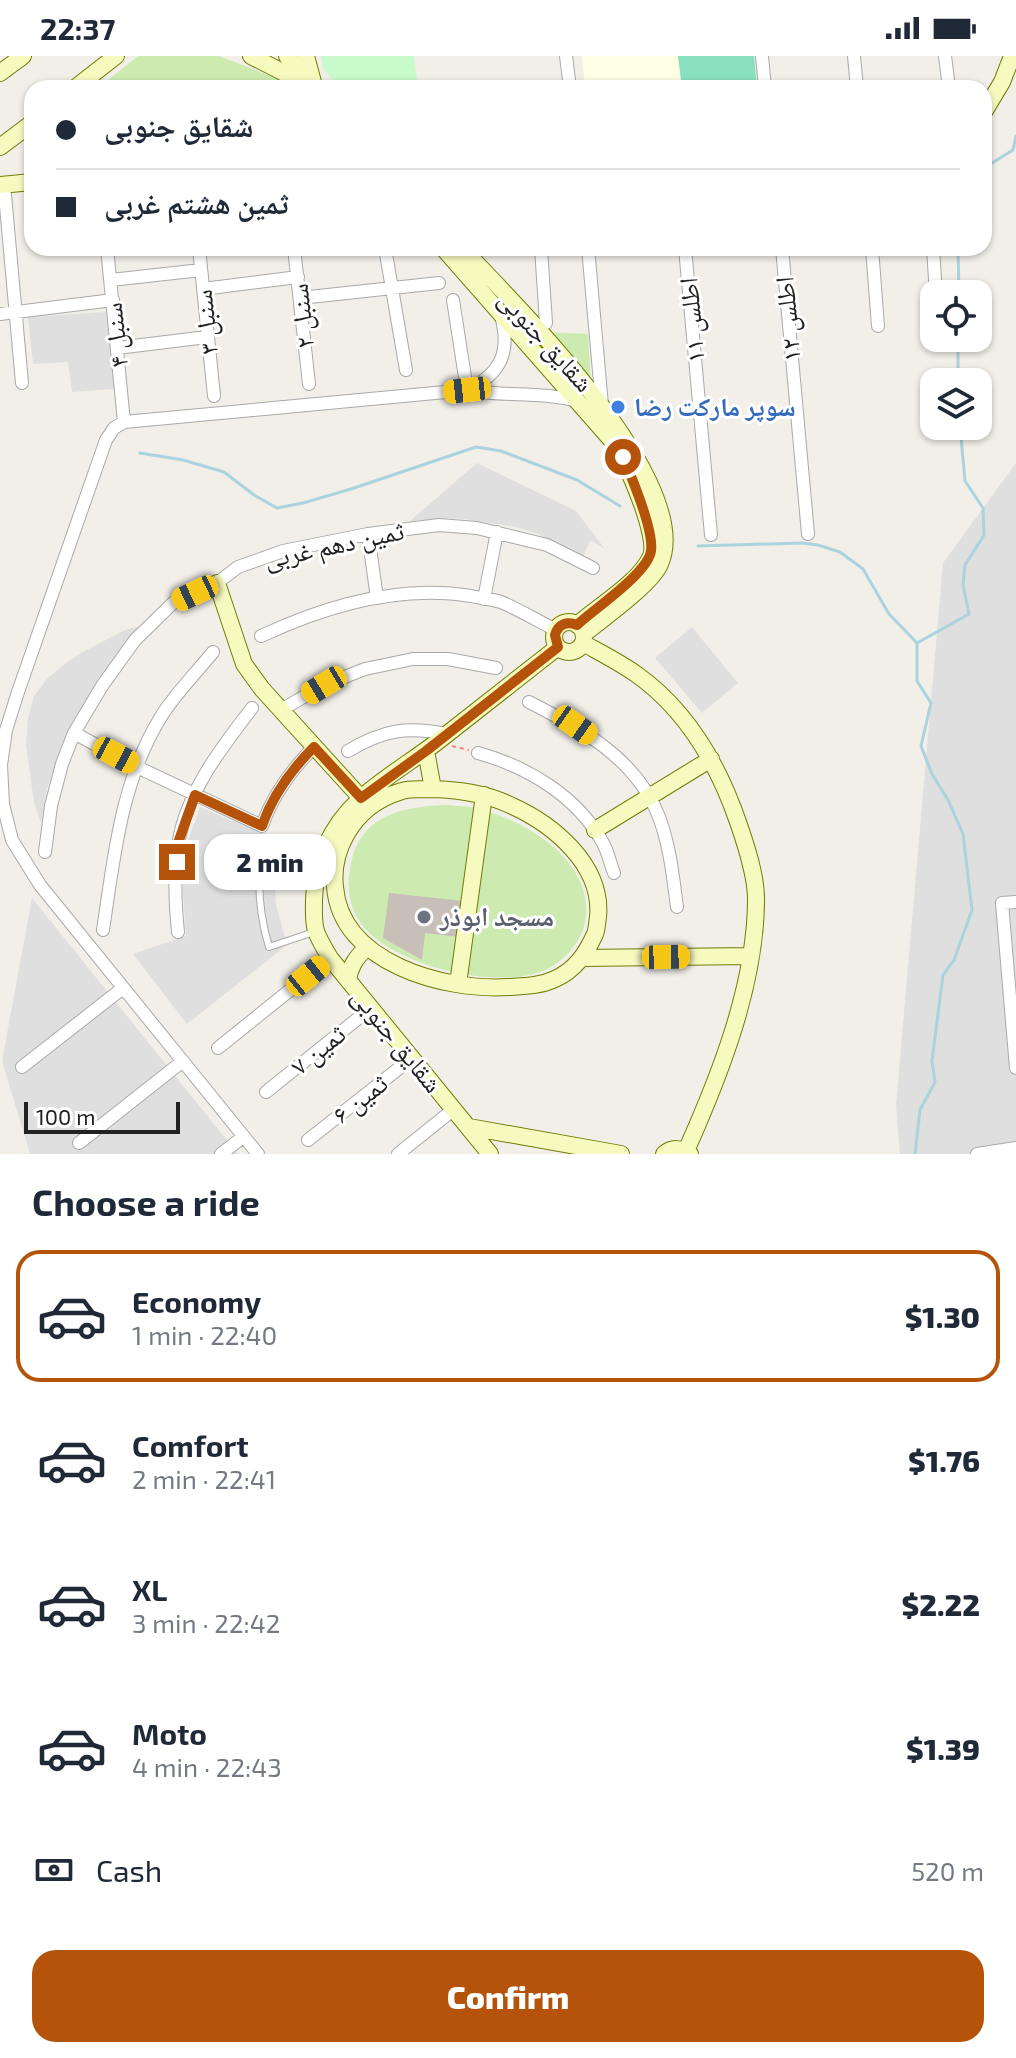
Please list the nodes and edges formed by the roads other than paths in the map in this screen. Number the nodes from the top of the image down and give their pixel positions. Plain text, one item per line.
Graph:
1 (23, 56) edge
2 (251, 56) edge
3 (287, 56) edge
4 (306, 56) edge
5 (566, 56) edge
6 (762, 56) edge
7 (854, 56) edge
8 (945, 56) edge
9 (1012, 56) edge
10 (115, 57) edge
11 (1016, 66) edge
12 (0, 73) edge
13 (85, 80) edge
14 (298, 80) edge
15 (307, 80) edge
16 (312, 80) edge
17 (569, 80) edge
18 (764, 80) edge
19 (856, 80) edge
20 (948, 80) edge
21 (1002, 82) junction
22 (992, 99) edge
23 (24, 129) edge
24 (0, 147) edge
25 (24, 183) edge
26 (2, 185) edge
27 (108, 256) edge
28 (200, 256) edge
29 (295, 256) edge
30 (386, 256) edge
31 (450, 256) edge
32 (469, 256) edge
33 (542, 256) edge
34 (589, 256) edge
35 (686, 256) edge
36 (783, 256) edge
37 (873, 256) edge
38 (934, 256) edge
39 (201, 270) junction
40 (298, 277) junction
41 (111, 280) junction
42 (935, 280) edge
43 (439, 283) dead end
44 (203, 289) junction
45 (392, 289) junction
46 (300, 298) junction
47 (113, 300) junction
48 (453, 300) dead end
49 (16, 312) junction
50 (0, 314) edge
51 (501, 315) junction
52 (546, 323) dead end
53 (878, 326) dead end
54 (207, 337) junction
55 (117, 348) junction
56 (406, 370) dead end
57 (22, 383) dead end
58 (309, 384) dead end
59 (467, 390) junction
60 (214, 396) dead end
61 (578, 401) junction
62 (602, 405) junction
63 (124, 422) junction
64 (497, 532) junction
65 (368, 534) junction
66 (808, 534) dead end
67 (711, 535) dead end
68 (593, 568) dead end
69 (217, 583) junction
70 (377, 598) junction
71 (484, 599) junction
72 (581, 634) junction
73 (261, 636) dead end
74 (557, 639) junction
75 (213, 652) dead end
76 (496, 668) dead end
77 (529, 702) dead end
78 (252, 708) dead end
79 (281, 710) junction
80 (74, 733) junction
81 (437, 742) junction
82 (314, 747) junction
83 (348, 751) dead end
84 (478, 753) road end
85 (711, 759) junction
86 (137, 767) junction
87 (433, 789) junction
88 (195, 795) junction
89 (484, 795) junction
90 (361, 798) junction
91 (649, 798) junction
92 (595, 830) junction
93 (45, 852) dead end
94 (261, 856) dead end
95 (614, 873) dead end
96 (1016, 902) edge
97 (677, 907) dead end
98 (103, 930) dead end
99 (316, 931) junction
100 (178, 932) dead end
101 (366, 948) junction
102 (750, 956) junction
103 (330, 958) junction
104 (582, 958) junction
105 (348, 980) junction
106 (458, 984) junction
107 (123, 988) junction
108 (1013, 997) edge
109 (371, 1008) junction
110 (218, 1048) dead end
111 (412, 1058) junction
112 (183, 1061) junction
113 (22, 1067) dead end
114 (1016, 1068) edge
115 (266, 1092) dead end
116 (454, 1109) junction
117 (469, 1127) junction
118 (243, 1137) junction
119 (308, 1140) dead end
120 (79, 1143) dead end
121 (1016, 1148) edge
122 (688, 1152) edge
123 (221, 1154) edge
124 (258, 1154) edge
125 (398, 1154) edge
126 (490, 1154) edge
127 (621, 1154) edge
128 (664, 1154) edge
129 (977, 1154) edge

1 - 12 street
2 - 14 street
3 - 15 street
4 - 16 street
5 - 17 street
6 - 18 street
7 - 19 street
8 - 20 street
9 - 21 street
10 - 13 street
11 - 21 street
21 - 22 street
23 - 24 street
25 - 26 street
26 - 49 street
27 - 41 street, سنبل ۴
28 - 39 street, سنبل ۳
29 - 40 street, سنبل ۲
30 - 45 street
31 - 51 street, شقایق جنوبی
32 - 62 street, شقایق جنوبی
33 - 52 street
34 - 62 street
35 - 67 street, اطلس ۱۱
36 - 66 street, اطلس ۱۲
37 - 53 street
38 - 42 street
39 - 41 street
39 - 44 street, سنبل ۳
40 - 44 street
40 - 46 street, سنبل ۲
41 - 47 street, سنبل ۴
43 - 45 street
44 - 54 street, سنبل ۳
45 - 46 street
45 - 56 street
46 - 58 street, سنبل ۲
47 - 49 street
47 - 55 street, سنبل ۴
48 - 59 street
49 - 50 street
49 - 57 street
51 - 59 street
51 - 61 street, شقایق جنوبی
54 - 55 street
54 - 60 street, سنبل ۳
55 - 63 street, سنبل ۴
59 - 61 street
59 - 63 street
61 - 72 street, شقایق جنوبی
62 - 72 street, شقایق جنوبی
63 - 107 street
64 - 65 street, ثمین دهم غربی
64 - 68 street, ثمین دهم غربی
64 - 71 street
65 - 69 street, ثمین دهم غربی
65 - 70 street
69 - 79 street
69 - 80 street, ثمین دهم غربی
70 - 71 street
70 - 73 street
71 - 74 street
72 - 74 street
72 - 74 street
72 - 85 street
74 - 81 street, شقایق جنوبی
75 - 86 street
76 - 79 street
77 - 91 street
78 - 88 street
79 - 82 street
80 - 86 street
80 - 93 street, ثمین دهم غربی
81 - 83 street
81 - 87 street
81 - 90 street, شقایق جنوبی
82 - 88 street
82 - 90 street
84 - 92 street
85 - 91 street
85 - 102 street
86 - 88 street
86 - 98 street
87 - 89 street
87 - 101 street
88 - 100 street
89 - 104 street
89 - 106 street
90 - 99 street, شقایق جنوبی
91 - 92 street
91 - 97 street
92 - 95 street
94 - 99 lane
96 - 108 street
99 - 103 street, شقایق جنوبی
101 - 105 street
101 - 106 street
102 - 104 street
102 - 122 street
103 - 105 street, شقایق جنوبی
103 - 110 street
104 - 106 street
105 - 109 street, شقایق جنوبی
107 - 112 street
107 - 113 street
108 - 114 street
109 - 111 street, شقایق جنوبی
109 - 115 street, ثمین ۷
111 - 116 street, شقایق جنوبی
111 - 119 street, ثمین ۶
112 - 118 street
112 - 120 street
116 - 117 street, شقایق جنوبی
116 - 125 street
117 - 126 street, شقایق جنوبی
117 - 127 street
118 - 123 street
118 - 124 street
121 - 129 street
122 - 128 street

